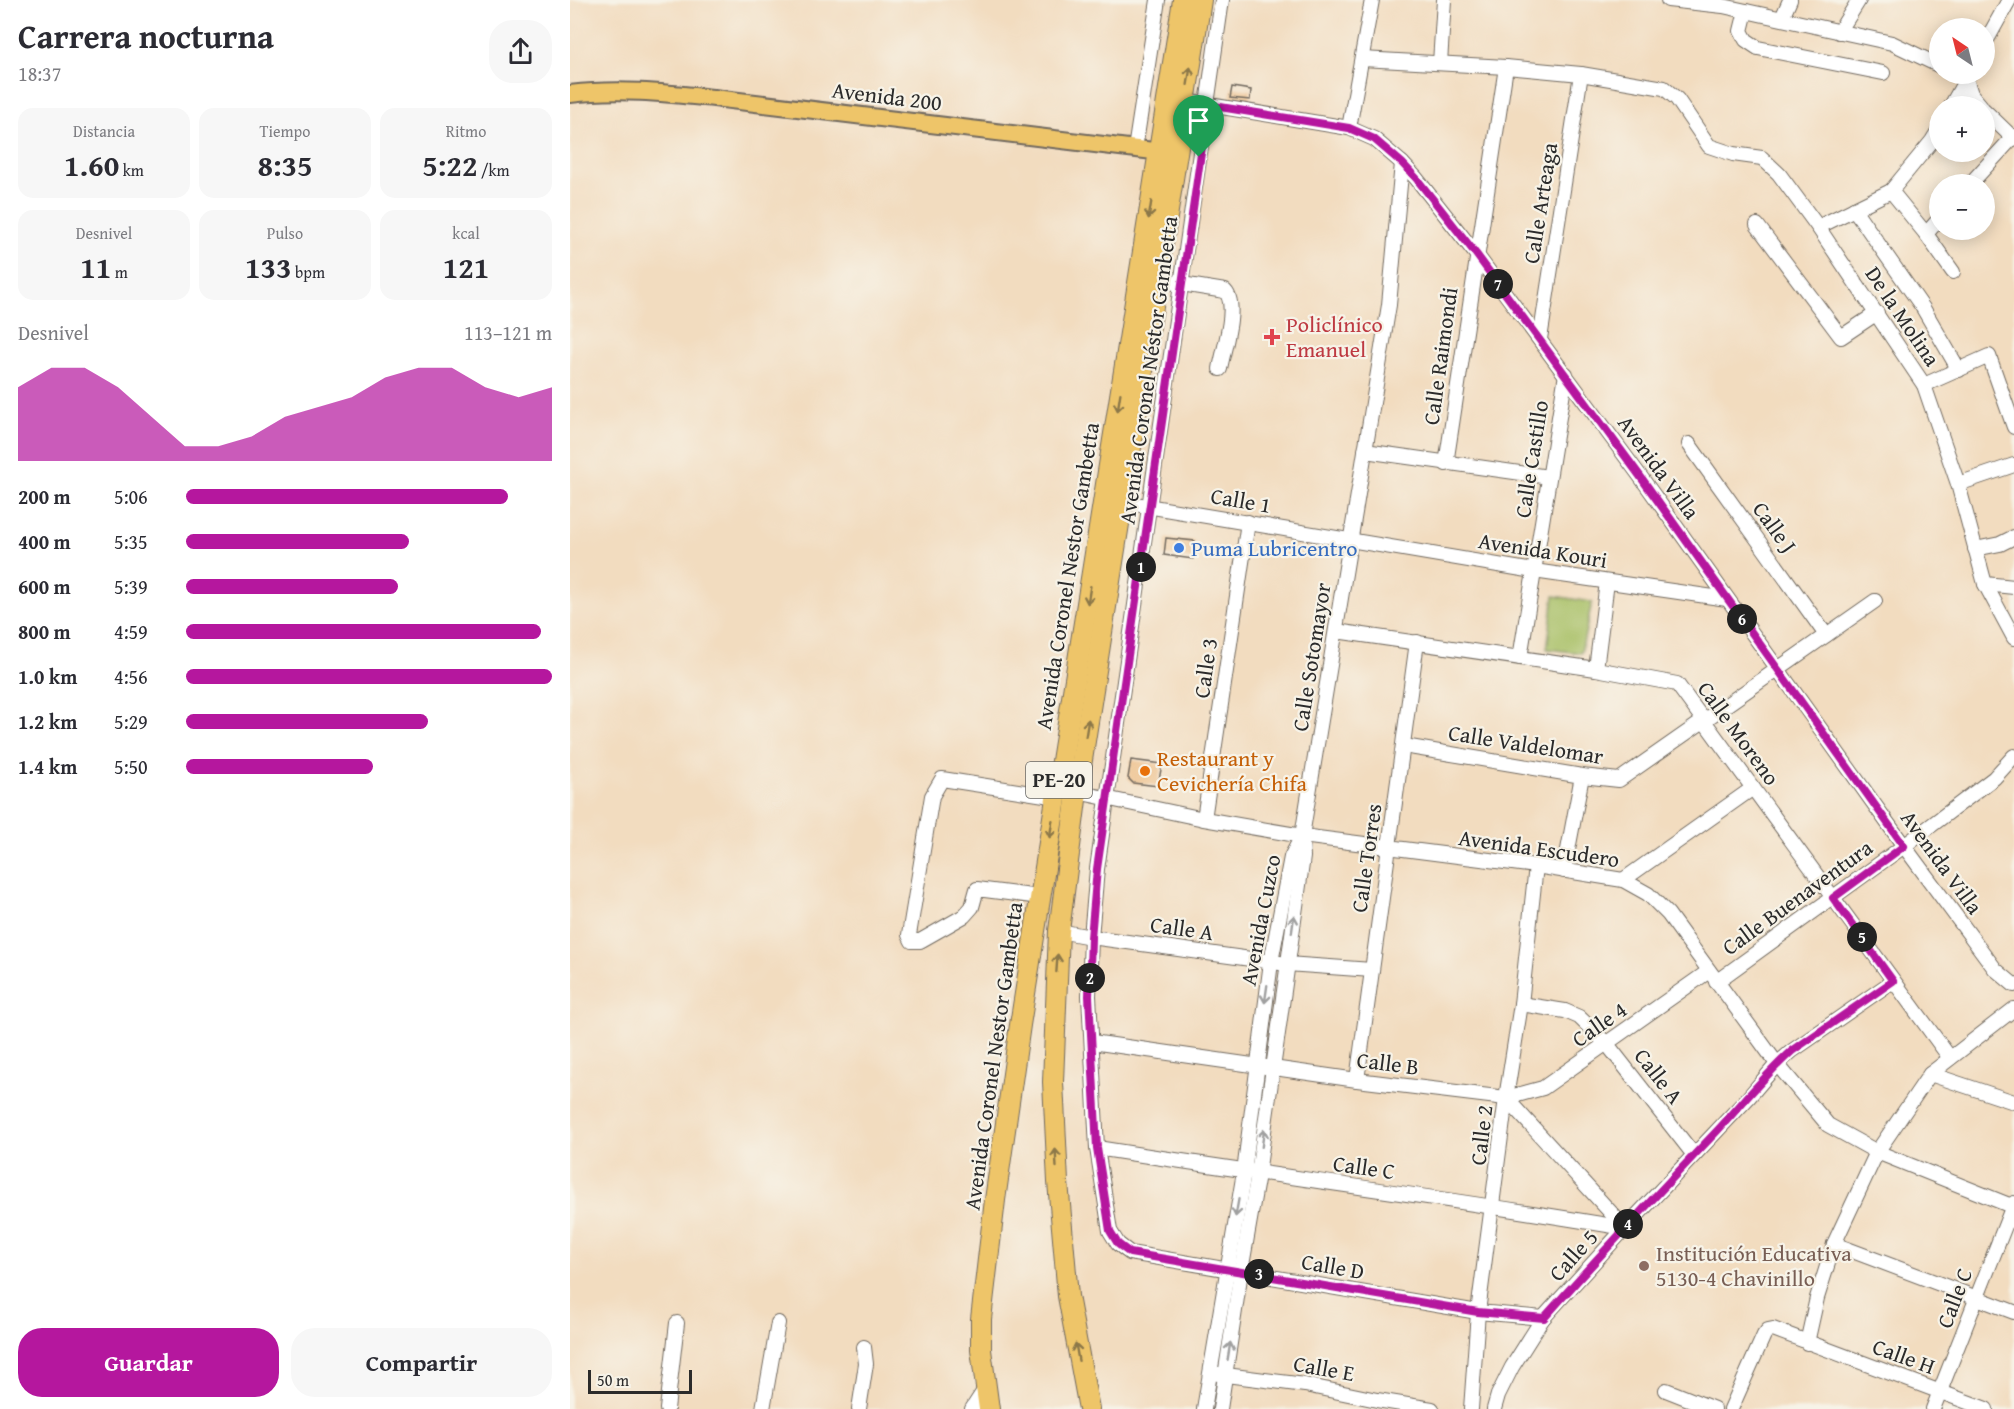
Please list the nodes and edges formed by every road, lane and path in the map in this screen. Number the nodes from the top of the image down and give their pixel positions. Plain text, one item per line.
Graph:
1 (1158, 0) edge
2 (1183, 0) edge
3 (1201, 0) edge
4 (1222, 0) edge
5 (1372, 0) edge
6 (1444, 0) edge
7 (1668, 0) edge
8 (1790, 0) edge
9 (1859, 0) edge
10 (2009, 0) edge
11 (1724, 3) edge
12 (1746, 10) junction
13 (1782, 18) junction
14 (1995, 25) edge
15 (1839, 32) junction
16 (1362, 59) junction
17 (1929, 61) edge
18 (1440, 63) junction
19 (1506, 67) junction
20 (1883, 73) dead end
21 (1581, 74) junction
22 (570, 94) edge
23 (1185, 101) junction
24 (1208, 105) junction
25 (1995, 120) edge
26 (1349, 128) junction
27 (2014, 138) edge
28 (1929, 145) edge
29 (1135, 149) junction
30 (1168, 153) junction
31 (1199, 157) junction
32 (1402, 163) junction
33 (1980, 174) edge
34 (1891, 191) junction
35 (1854, 209) junction
36 (1757, 225) dead end
37 (1818, 227) junction
38 (1929, 231) edge
39 (1926, 234) junction
40 (1476, 254) junction
41 (1953, 272) dead end
42 (1157, 280) junction
43 (1181, 283) junction
44 (1877, 313) junction
45 (1540, 339) junction
46 (1220, 369) dead end
47 (1959, 370) junction
48 (1566, 374) junction
49 (1924, 385) junction
50 (2014, 427) edge
51 (1689, 444) dead end
52 (1365, 451) junction
53 (1446, 464) junction
54 (2014, 465) edge
55 (1549, 477) junction
56 (1958, 484) junction
57 (1123, 502) junction
58 (1150, 506) junction
59 (1248, 522) junction
60 (2014, 537) edge
61 (1352, 541) junction
62 (1975, 549) junction
63 (1534, 571) junction
64 (1606, 582) junction
65 (1985, 584) junction
66 (2014, 587) edge
67 (1727, 599) junction
68 (1875, 602) dead end
69 (1335, 630) junction
70 (1826, 635) junction
71 (2014, 638) edge
72 (1418, 642) junction
73 (1520, 658) junction
74 (1596, 669) junction
75 (1778, 670) junction
76 (1705, 720) junction
77 (1404, 746) junction
78 (2014, 756) edge
79 (1582, 776) junction
80 (1753, 788) junction
81 (1077, 792) junction
82 (1057, 797) junction
83 (1106, 799) junction
84 (1204, 819) junction
85 (1302, 836) junction
86 (1904, 846) junction
87 (1388, 848) junction
88 (1536, 866) junction
89 (1564, 871) junction
90 (1623, 880) junction
91 (1040, 897) junction
92 (1833, 898) junction
93 (1059, 931) junction
94 (1091, 938) junction
95 (1271, 962) junction
96 (1287, 964) junction
97 (1372, 970) junction
98 (1713, 976) junction
99 (1893, 981) junction
100 (2014, 985) edge
101 (1521, 1004) junction
102 (2014, 1009) edge
103 (1092, 1042) junction
104 (1606, 1044) junction
105 (1950, 1058) junction
106 (1777, 1064) junction
107 (1257, 1065) junction
108 (1272, 1068) junction
109 (1930, 1074) junction
110 (1357, 1080) junction
111 (1506, 1098) junction
112 (2014, 1102) edge
113 (1097, 1148) junction
114 (1877, 1152) junction
115 (1694, 1155) junction
116 (1244, 1172) junction
117 (1258, 1174) junction
118 (1493, 1205) junction
119 (2014, 1206) edge
120 (1625, 1228) junction
121 (1118, 1244) joint
122 (1834, 1244) junction
123 (1226, 1269) junction
124 (1241, 1271) junction
125 (1977, 1298) junction
126 (1478, 1312) junction
127 (2014, 1312) edge
128 (1544, 1318) junction
129 (677, 1323) dead end
130 (778, 1323) dead end
131 (1807, 1343) junction
132 (864, 1347) dead end
133 (1209, 1371) junction
134 (1225, 1376) junction
135 (985, 1389) junction
136 (1666, 1390) dead end
137 (1940, 1392) junction
138 (1424, 1408) edge
139 (667, 1409) edge
140 (764, 1409) edge
141 (859, 1409) edge
142 (972, 1409) edge
143 (989, 1409) edge
144 (1089, 1409) edge
145 (1204, 1409) edge
146 (1220, 1409) edge
147 (1471, 1409) edge
148 (1494, 1409) edge
149 (1714, 1409) edge
150 (1731, 1409) edge
151 (1933, 1409) edge
152 (1986, 1409) edge

1 - 29 street
2 - 30 highway, Avenida Coronel Nestor Gambetta / PE-20
23 -> 3 highway, Avenida Coronel Nestor Gambetta / PE-20
4 - 24 street, Avenida Coronel Néstor Gambetta
5 - 16 street
6 - 18 street
7 - 11 street
8 - 13 street
9 - 15 street
10 - 14 street
11 - 12 street
12 - 13 street
12 - 20 street
13 - 15 street
15 - 17 street
16 - 18 street
16 - 26 street
18 - 19 street
19 - 21 street
19 - 40 street, Calle Raimondi
21 - 37 street, De la Molina
21 - 45 street, Calle Arteaga
22 - 29 main road, Avenida 200
23 - 24 street, Avenida Villa
23 - 30 highway, Avenida Coronel Nestor Gambetta / PE-20
24 - 26 street, Avenida Villa
24 - 31 street, Avenida Coronel Néstor Gambetta
25 - 27 street
26 - 32 street, Avenida Villa
27 - 33 street
28 - 34 street
29 - 30 main road, Avenida 200
30 - 31 street, Avenida 200
30 - 42 highway, Avenida Coronel Nestor Gambetta / PE-20
30 -> 82 highway, Avenida Coronel Nestor Gambetta / PE-20
31 - 43 street, Avenida Coronel Néstor Gambetta
32 - 40 street, Avenida Villa
32 - 52 street, Calle Sotomayor
34 - 35 street
34 - 39 street
35 - 37 street
35 - 47 street
36 - 44 street
37 - 44 street, De la Molina
38 - 39 street
39 - 41 street
40 - 45 street, Avenida Villa
40 - 53 street, Calle Raimondi
42 - 43 street
42 - 57 highway, Avenida Coronel Nestor Gambetta / PE-20
43 - 46 street
43 - 58 street, Avenida Coronel Néstor Gambetta
44 - 49 street, De la Molina
45 - 48 street, Avenida Villa
47 - 49 street
47 - 50 street
48 - 55 street, Calle Castillo
48 - 67 street, Avenida Villa
49 - 56 street, De la Molina
51 - 70 street, Calle J
52 - 53 street
52 - 61 street, Calle Sotomayor
53 - 55 street
54 - 56 street
55 - 63 street, Calle Castillo
56 - 62 street, De la Molina
57 - 58 street, Calle 1
81 -> 57 highway, Avenida Coronel Nestor Gambetta / PE-20
58 - 59 street, Calle 1
58 - 83 street, Avenida Coronel Néstor Gambetta
59 - 61 street, Calle 1
59 - 84 street, Calle 3
60 - 62 street
61 - 63 street, Avenida Kouri
61 - 69 street, Calle Sotomayor
62 - 65 street, De la Molina
63 - 64 street, Avenida Kouri
63 - 73 street, Calle Castillo
64 - 67 street, Avenida Kouri
64 - 74 street
65 - 66 street
65 - 71 street, De la Molina
67 - 75 street, Avenida Villa
68 - 70 street, Calle Valdelomar
69 - 72 street, Calle Moreno
69 - 85 street, Calle Sotomayor
70 - 75 street, Calle Valdelomar
72 - 73 street, Calle Moreno
72 - 77 street, Calle Torres
73 - 74 street, Calle Moreno
74 - 76 street, Calle Moreno
75 - 76 street, Calle Valdelomar
75 - 86 street, Avenida Villa
76 - 79 street, Calle Valdelomar
76 - 80 street, Calle Moreno
77 - 79 street, Calle Valdelomar
77 - 87 street, Calle Torres
78 - 86 street, Calle Buenaventura
79 - 89 street
80 - 90 street
80 - 92 street, Calle Moreno
81 - 83 street, Avenida Escudero
81 - 93 highway, Avenida Coronel Nestor Gambetta / PE-20
82 -> 91 highway, Avenida Coronel Nestor Gambetta / PE-20
82 - 91 street
83 - 84 street, Avenida Escudero
83 - 94 street, Avenida Coronel Néstor Gambetta
84 - 85 street, Avenida Escudero
85 - 87 street, Avenida Escudero
85 - 95 street, Avenida Cuzco
96 -> 85 street, Avenida Cuzco
86 - 92 street, Calle Buenaventura
86 - 100 street, Avenida Villa
87 - 88 street, Avenida Escudero
87 - 97 street, Calle Torres
88 - 89 street, Avenida Escudero
88 - 101 street, Calle 2
89 - 90 street, Avenida Escudero
90 - 98 street, Avenida Escudero
91 - 135 highway, Avenida Coronel Nestor Gambetta / PE-20
92 - 98 street, Calle Buenaventura
92 - 99 street, Calle Moreno
93 - 94 street, Calle A
144 -> 93 highway, Avenida Coronel Nestor Gambetta / PE-20
94 - 95 street, Calle A
94 - 103 street, Avenida Coronel Néstor Gambetta
95 - 96 street, Calle A
95 -> 107 street, Avenida Cuzco
96 - 97 street, Calle A
96 - 108 street, Avenida Cuzco
97 - 110 street, Calle Torres
98 - 104 street, Calle 4
98 - 106 street, Avenida Escudero
99 - 105 street, Calle Moreno
99 - 106 street, Calle 5
101 - 104 street, Calle A
101 - 111 street, Calle 2
102 - 105 street
103 - 107 street, Calle B
103 - 113 street, Avenida Coronel Néstor Gambetta
104 - 111 street, Calle 4
104 - 115 street, Calle A
105 - 109 street
106 - 114 street, Avenida Escudero
106 - 115 street, Calle 5
107 - 108 street, Calle B
107 - 116 street, Avenida Cuzco
108 - 110 street, Calle B
117 -> 108 street, Avenida Cuzco
109 - 112 street
109 - 114 street
110 - 111 street, Calle B
111 - 118 street, Calle 2
111 - 120 street
113 - 116 street, Calle C
113 - 121 street, Avenida Coronel Néstor Gambetta
114 - 119 street, Avenida Escudero
114 - 122 street
115 - 120 street, Calle 5
116 - 117 street, Calle C
116 -> 123 street, Avenida Cuzco
117 - 118 street, Calle C
117 - 124 street, Avenida Cuzco
118 - 120 street, Calle C
118 - 126 street, Calle 2
119 - 125 street, Calle C
120 - 128 street, Calle 5
121 - 123 street, Calle D
122 - 125 street
122 - 131 street
123 - 124 street, Calle D
123 - 133 street, Avenida Cuzco
124 - 126 street, Calle D
134 -> 124 street, Avenida Cuzco
125 - 127 street
125 - 137 street, Calle C
126 - 128 street, Calle D
126 - 147 street, Calle 2
128 - 148 street, Calle 5
129 - 139 street
130 - 140 street
131 - 137 street, Calle H
131 - 150 street, Calle H
132 - 141 street
133 - 134 street, Calle E
133 - 145 street, Avenida Cuzco
134 - 138 street, Calle E
134 - 146 street, Avenida Cuzco
135 - 142 street
135 - 143 highway, Avenida Coronel Nestor Gambetta / PE-20
136 - 149 street
137 - 151 street, Calle C
137 - 152 street, Calle H

